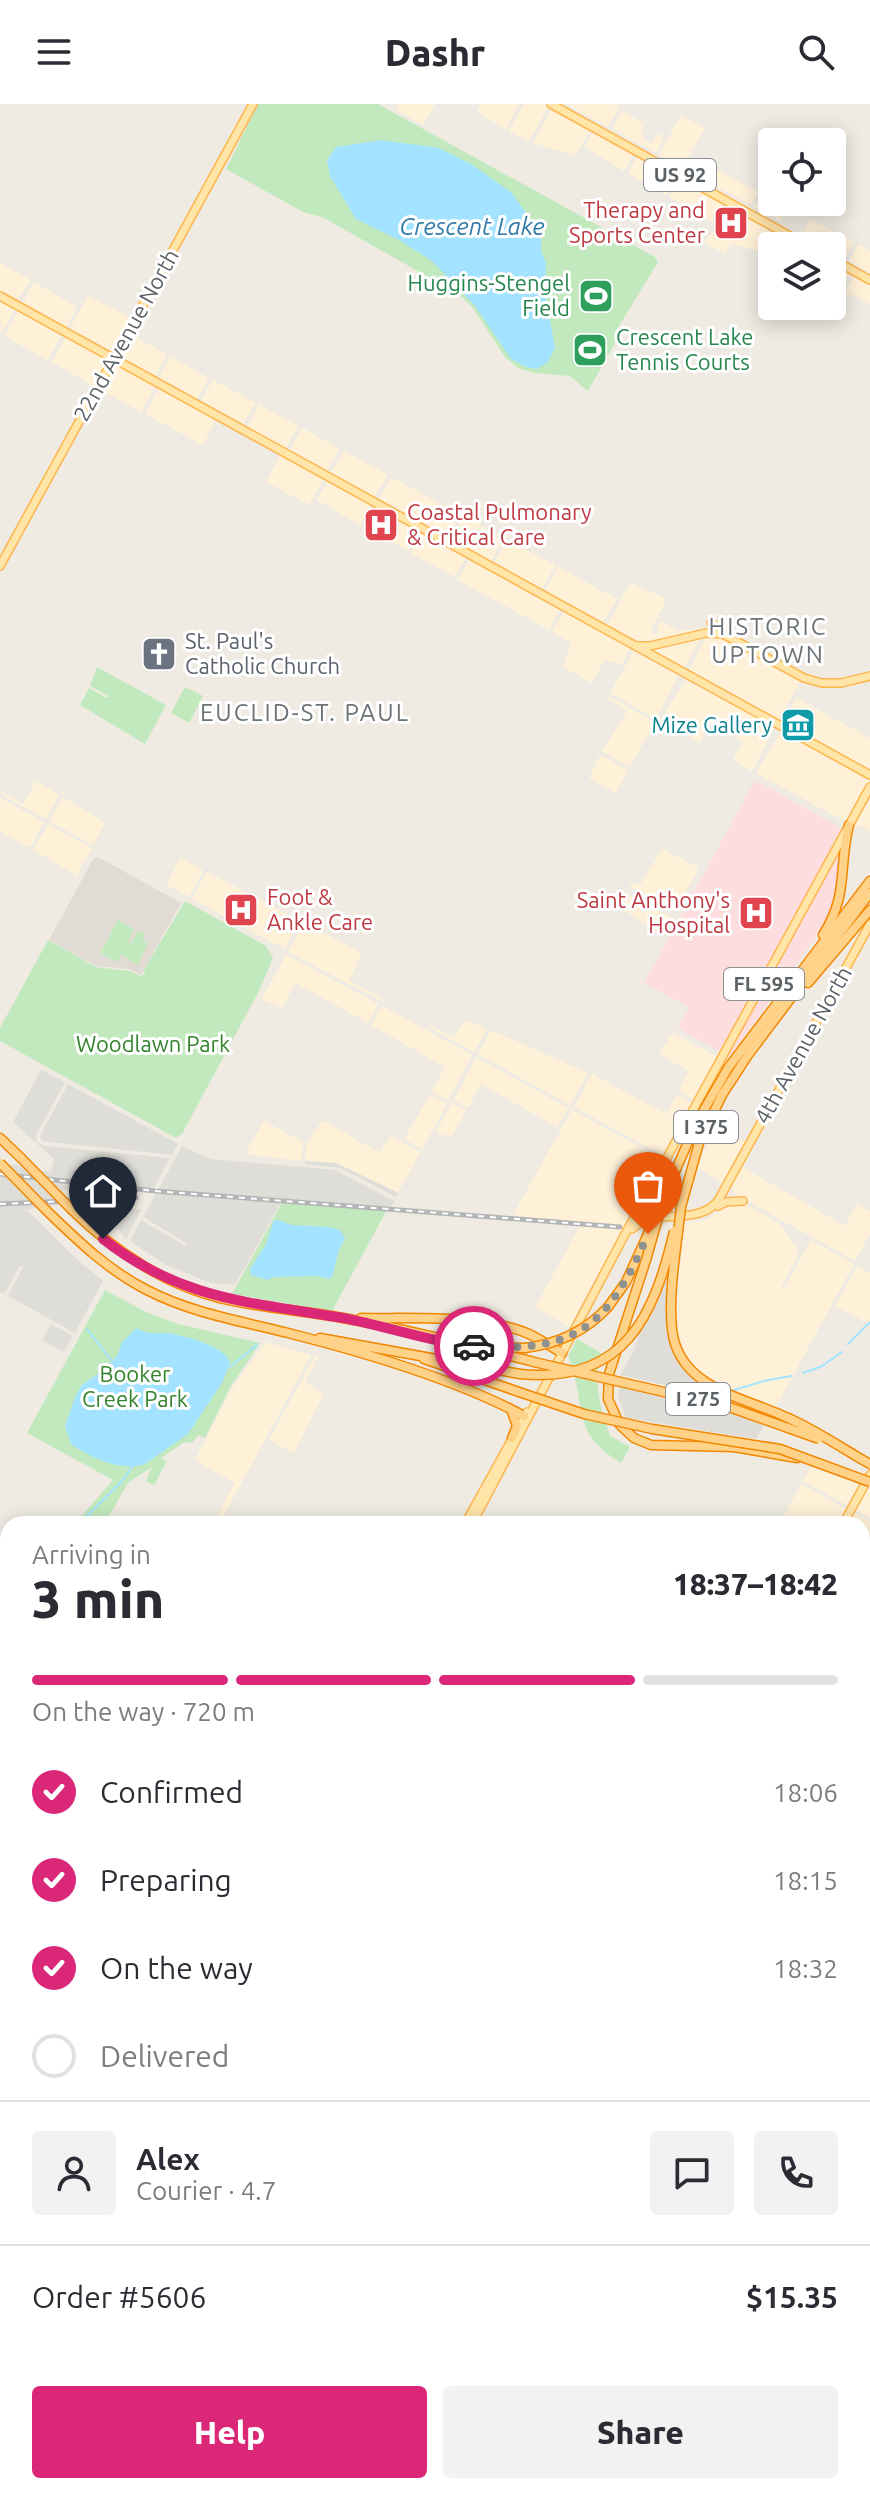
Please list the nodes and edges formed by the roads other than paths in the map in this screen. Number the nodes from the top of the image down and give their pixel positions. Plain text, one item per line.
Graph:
1 (253, 104) edge
2 (551, 104) edge
3 (783, 232) edge
4 (846, 267) edge
5 (870, 280) edge
6 (0, 296) edge
7 (114, 359) junction
8 (0, 566) edge
9 (711, 623) dead end
10 (733, 637) junction
11 (634, 646) junction
12 (870, 676) edge
13 (870, 775) edge
14 (870, 787) edge
15 (849, 825) junction
16 (870, 881) edge
17 (870, 893) edge
18 (870, 910) edge
19 (870, 924) edge
20 (798, 974) junction
21 (779, 1016) junction
22 (744, 1053) junction
23 (0, 1138) edge
24 (0, 1163) edge
25 (665, 1194) junction
26 (743, 1201) dead end
27 (681, 1207) junction
28 (705, 1212) junction
29 (624, 1236) junction
30 (344, 1318) junction
31 (326, 1341) junction
32 (466, 1345) junction
33 (397, 1350) junction
34 (562, 1353) junction
35 (534, 1404) junction
36 (509, 1408) junction
37 (524, 1416) junction
38 (512, 1438) junction
39 (856, 1456) junction
40 (819, 1462) junction
41 (870, 1464) edge
42 (870, 1475) edge
43 (870, 1482) edge
44 (469, 1516) edge
45 (476, 1516) edge
46 (847, 1516) edge

1 - 7 main road, 22nd Avenue North
2 - 3 main road, US 92
4 - 5 main road
6 - 7 main road
7 - 8 main road, 22nd Avenue North
7 - 11 main road
9 - 10 main road
10 - 11 main road
10 - 12 main road
11 - 13 main road
14 - 15 main road, FL 595
15 - 20 highway
15 - 29 main road, FL 595
16 - 20 highway, I 375
17 - 21 highway, I 375
18 - 21 highway
19 - 28 main road, 4th Avenue North / FL 595
20 - 22 highway, I 375
21 - 22 highway, I 375
22 - 25 highway, I 375
22 - 27 highway, I 375
23 - 30 highway, I 275, bridge
24 - 31 highway, bridge
25 - 32 highway, bridge
25 - 40 highway, bridge
26 - 28 main road
27 - 33 highway, bridge
27 - 39 highway, bridge
28 - 29 main road
29 - 34 main road, FL 595
30 - 32 highway, I 275
30 - 34 highway
31 - 33 highway, I 275
31 - 36 highway
32 - 39 highway, I 275, bridge
33 - 40 highway, I 275, bridge
34 - 35 main road, FL 595
35 - 37 main road, FL 595
35 - 45 main road, FL 595
36 - 37 highway
36 - 38 highway
37 - 38 main road, FL 595
38 - 44 main road, FL 595
39 - 41 highway, I 275
40 - 43 highway, I 275, bridge
42 - 46 main road

